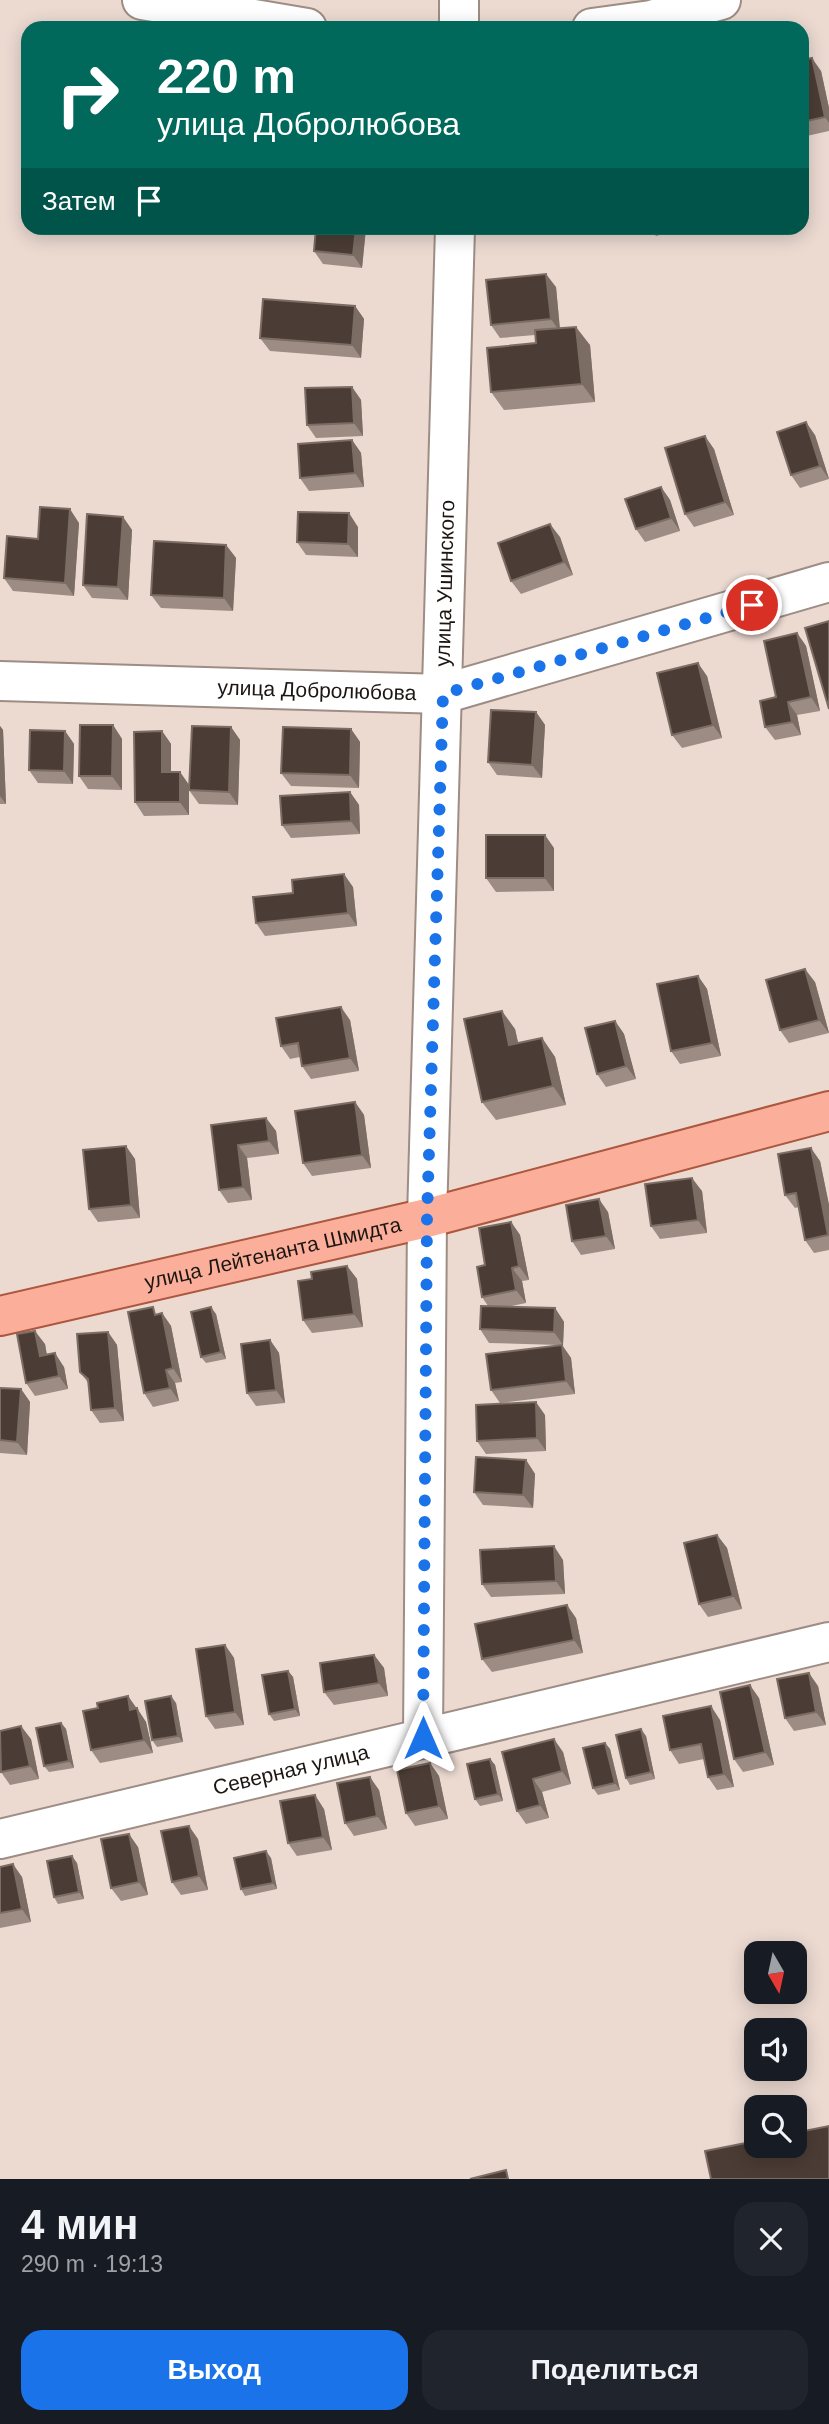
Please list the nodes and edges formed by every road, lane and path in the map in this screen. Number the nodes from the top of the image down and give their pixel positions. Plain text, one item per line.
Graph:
1 (142, 0) edge
2 (458, 0) edge
3 (721, 0) edge
4 (266, 21) edge
5 (459, 21) edge
6 (643, 21) edge
7 (455, 235) edge
8 (829, 582) edge
9 (0, 681) edge
10 (443, 694) junction
11 (829, 1111) edge
12 (427, 1218) junction
13 (0, 1316) edge
14 (829, 1642) edge
15 (423, 1738) junction
16 (0, 1839) edge

1 - 4 street
2 - 5 street
3 - 6 street
7 - 10 street, улица Ушинского
8 - 10 street, улица Добролюбова
9 - 10 street, улица Добролюбова
10 - 12 street, улица Ушинского
11 - 12 main road, улица Лейтенанта Шмидта
12 - 13 main road, улица Лейтенанта Шмидта
12 - 15 street, улица Ушинского
14 - 15 street, Северная улица
15 - 16 street, Северная улица

